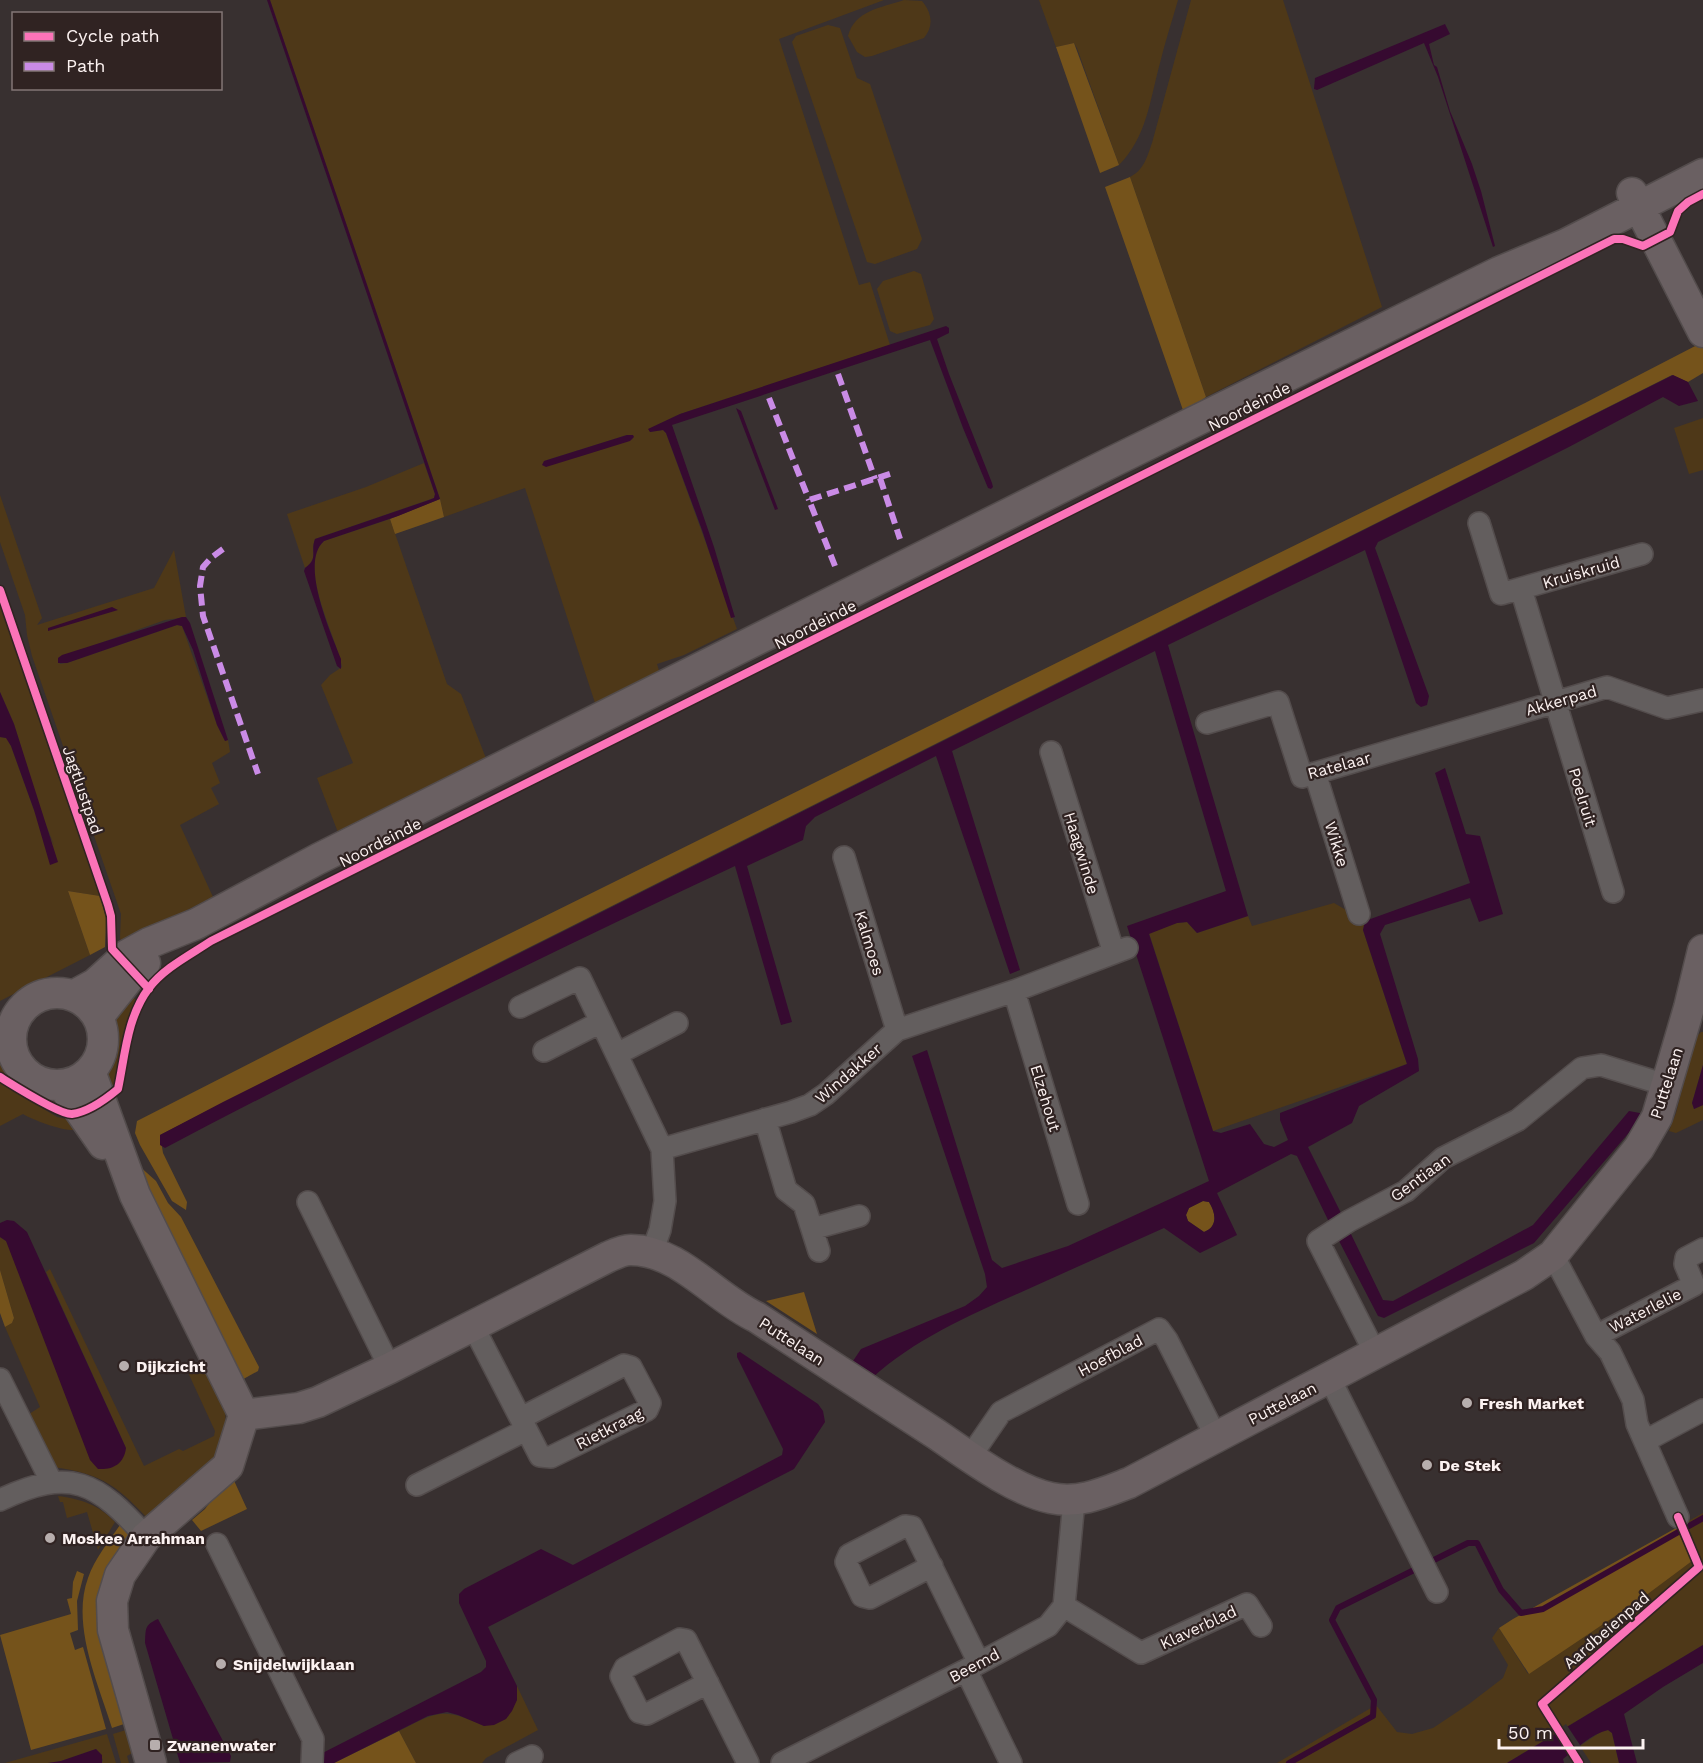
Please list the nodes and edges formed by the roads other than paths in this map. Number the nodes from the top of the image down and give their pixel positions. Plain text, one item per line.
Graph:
1 (1703, 160) edge
2 (1703, 174) edge
3 (1636, 200) junction
4 (1703, 332) edge
5 (1479, 523) dead end
6 (1642, 554) dead end
7 (1521, 589) junction
8 (1703, 700) edge
9 (1554, 702) junction
10 (1208, 723) dead end
11 (1418, 742) joint
12 (1051, 752) dead end
13 (1315, 773) junction
14 (844, 857) dead end
15 (1613, 892) dead end
16 (1359, 915) dead end
17 (196, 924) junction
18 (1703, 950) edge
19 (1120, 951) joint
20 (1014, 991) junction
21 (73, 996) junction
22 (520, 1007) dead end
23 (1696, 1010) edge
24 (98, 1017) junction
25 (601, 1022) junction
26 (677, 1023) dead end
27 (897, 1030) junction
28 (7, 1042) edge
29 (544, 1051) dead end
30 (617, 1054) junction
31 (90, 1071) junction
32 (62, 1085) junction
33 (1666, 1085) junction
34 (765, 1119) junction
35 (662, 1149) junction
36 (135, 1195) junction
37 (308, 1202) dead end
38 (1078, 1204) dead end
39 (859, 1216) dead end
40 (812, 1229) junction
41 (1703, 1248) edge
42 (819, 1251) dead end
43 (652, 1252) junction
44 (1553, 1255) junction
45 (1699, 1293) edge
46 (473, 1326) junction
47 (1596, 1336) junction
48 (1375, 1353) junction
49 (390, 1368) junction
50 (0, 1379) edge
51 (1330, 1379) junction
52 (1703, 1410) edge
53 (244, 1414) junction
54 (524, 1424) junction
55 (1216, 1437) junction
56 (1645, 1441) junction
57 (970, 1457) junction
58 (51, 1481) junction
59 (417, 1485) dead end
60 (0, 1500) edge
61 (1074, 1501) junction
62 (1678, 1517) dead end
63 (146, 1538) junction
64 (217, 1544) dead end
65 (932, 1566) dead end
66 (1437, 1592) dead end
67 (1064, 1606) junction
68 (1261, 1626) dead end
69 (972, 1667) junction
70 (708, 1683) dead end
71 (313, 1757) edge
72 (151, 1763) edge
73 (748, 1763) edge
74 (782, 1763) edge
75 (1011, 1763) edge

1 - 3 street, Noordeinde
2 - 3 street, Noordeinde
3 - 4 street
3 - 17 street, Noordeinde
5 - 7 street, Kruiskruid
6 - 7 street, Kruiskruid
7 - 9 street, Kruiskruid
8 - 9 street, Akkerpad
9 - 11 street, Akkerpad
9 - 15 street, Poelruit
10 - 13 street, Ratelaar
11 - 13 street, Ratelaar
12 - 19 street, Haagwinde
13 - 16 street, Wikke
14 - 27 street, Kalmoes
17 - 21 street, Noordeinde
17 - 24 street, Noordeinde
18 - 23 street, Puttelaan
19 - 20 street, Windakker
20 - 27 street, Windakker
20 - 38 street, Elzehout
21 - 24 street
21 - 28 street
22 - 25 street
23 - 33 street, Puttelaan
24 - 31 street
25 - 29 street
25 - 30 street
26 - 30 street
27 - 34 street, Windakker
28 - 32 street
30 - 35 street
31 - 32 street
31 - 36 street
32 - 36 street
33 - 44 street, Puttelaan
33 - 48 street, Gentiaan
34 - 35 street, Windakker
34 - 40 street
35 - 43 street
36 - 53 street
37 - 49 street
39 - 40 street
40 - 42 street
41 - 45 street, Waterlelie
43 - 46 street, Puttelaan
43 - 57 street, Puttelaan
44 - 47 street, Waterlelie
44 - 48 street, Puttelaan
45 - 47 street, Waterlelie
46 - 49 street, Puttelaan
46 - 54 street, Rietkraag
47 - 56 street, Waterlelie
48 - 51 street, Puttelaan
49 - 53 street, Puttelaan
50 - 58 street
51 - 55 street, Puttelaan
51 - 66 street, Puttelaan
52 - 56 street
53 - 63 street
54 - 54 street, Rietkraag
54 - 59 street, Rietkraag
55 - 57 street, Hoefblad
55 - 61 street, Puttelaan
56 - 62 street, Waterlelie
57 - 61 street, Puttelaan
58 - 60 street
58 - 63 street
61 - 67 street
63 - 72 street
64 - 71 street
65 - 69 street
67 - 68 street, Klaverblad
67 - 69 street, Beemd
69 - 74 street, Beemd
69 - 75 street
70 - 73 street

